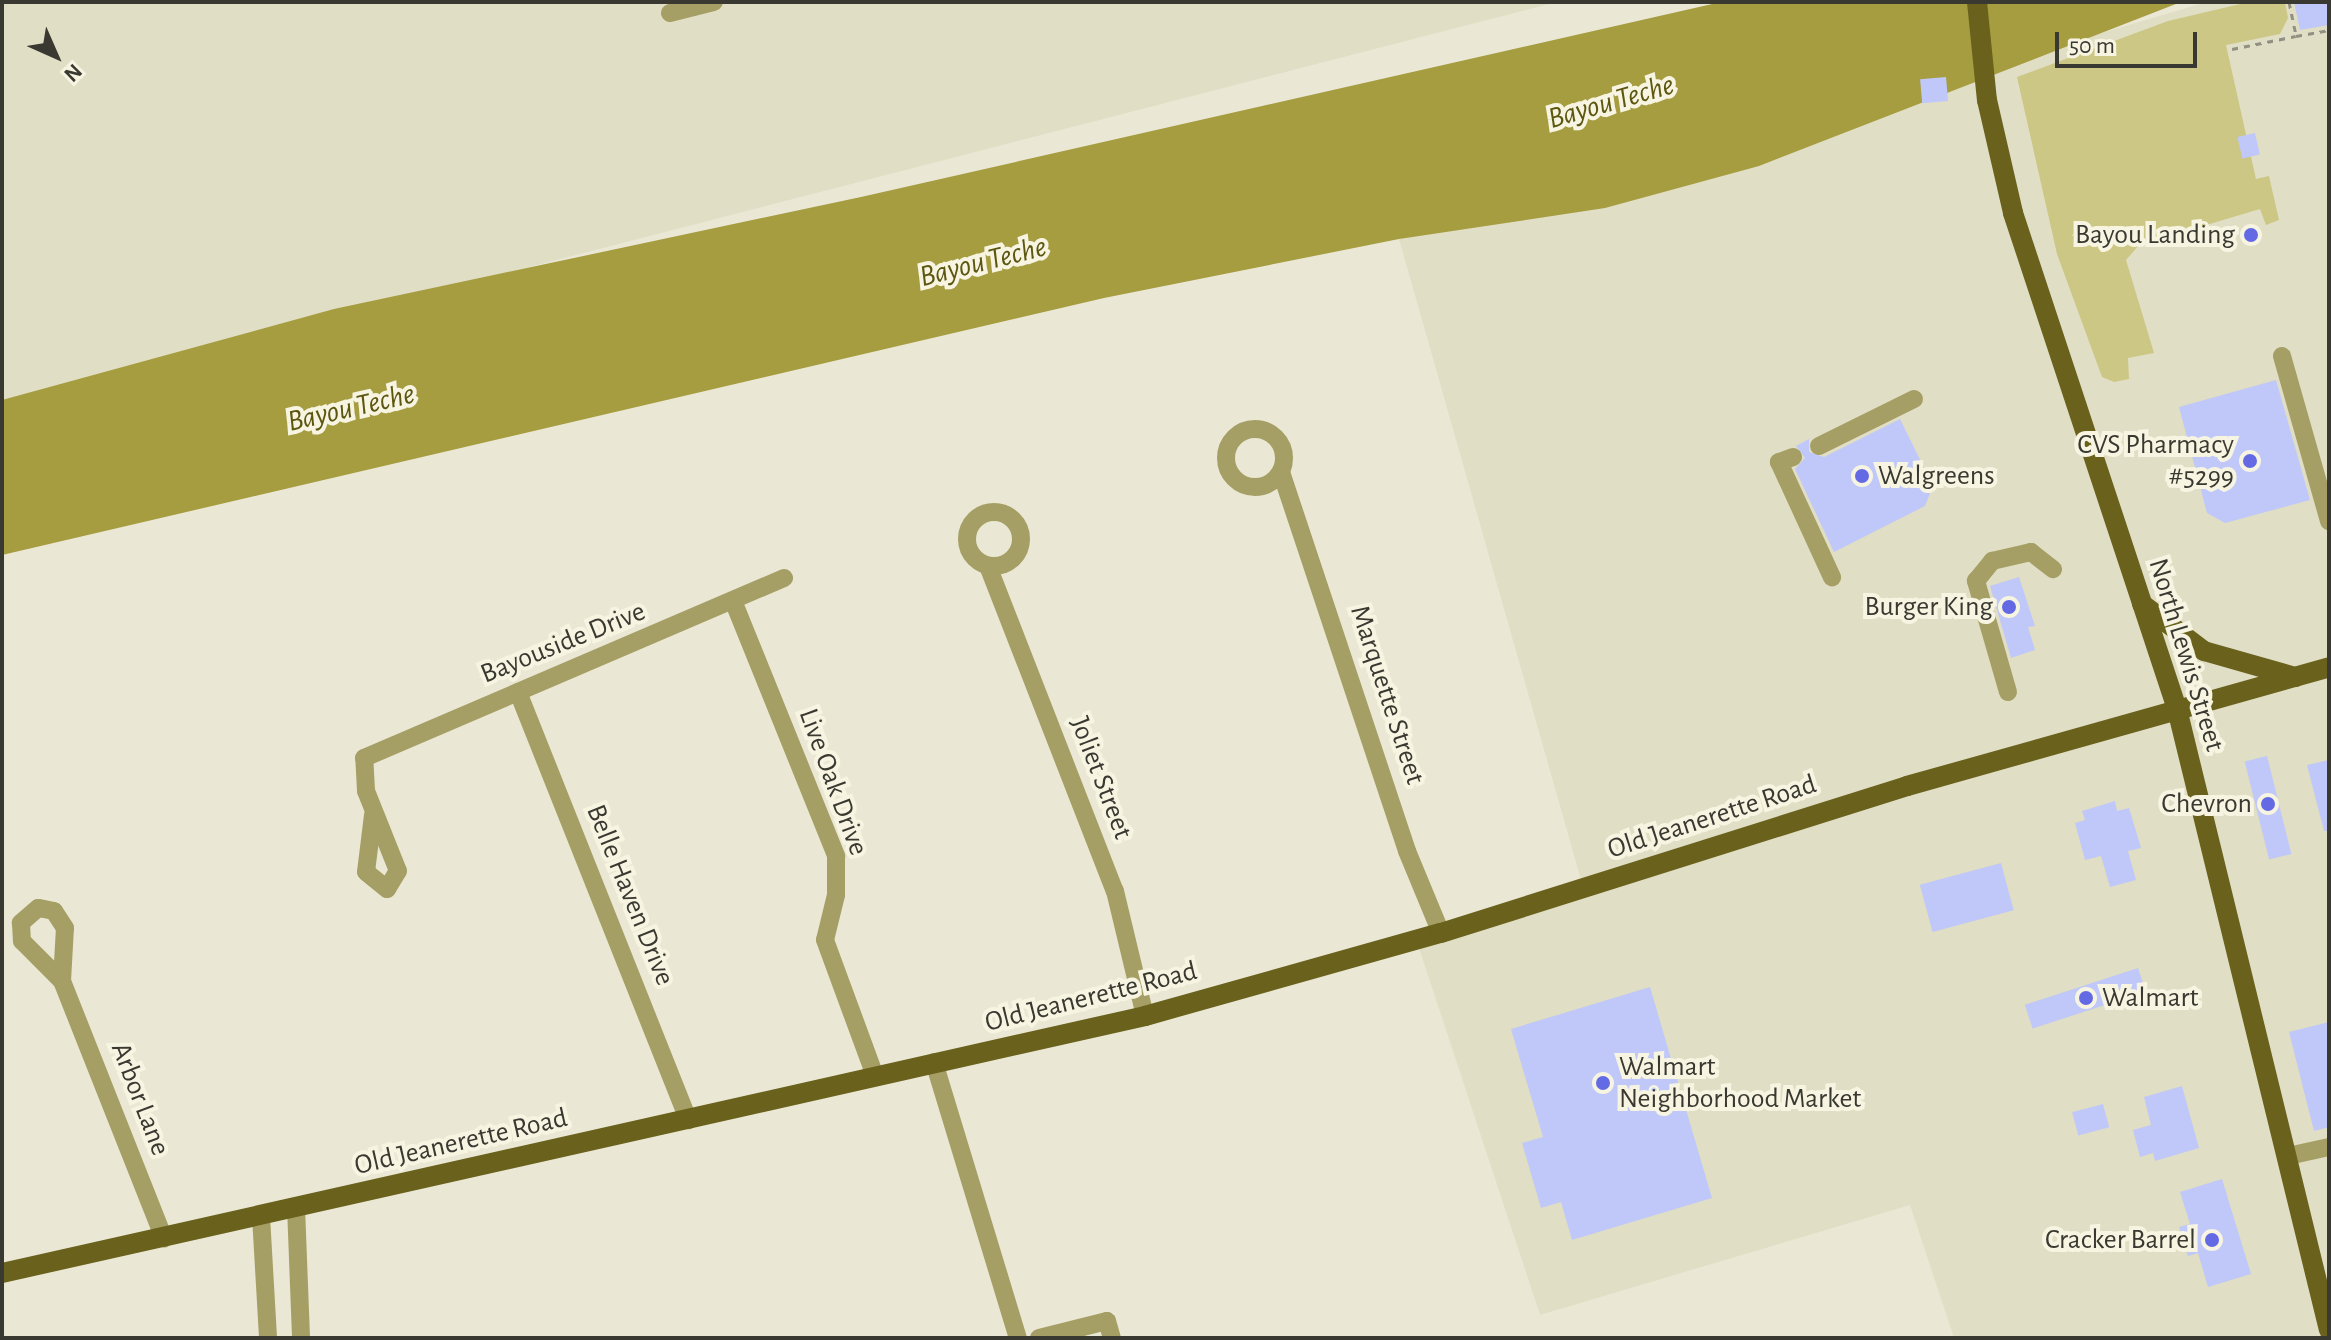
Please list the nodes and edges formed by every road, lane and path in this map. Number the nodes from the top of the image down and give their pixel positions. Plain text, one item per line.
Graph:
1 (714, 2) edge
2 (1977, 2) edge
3 (2289, 2) edge
4 (670, 13) dead end
5 (2329, 30) edge
6 (2296, 36) junction
7 (2232, 49) dead end
8 (2282, 356) dead end
9 (1914, 399) dead end
10 (1819, 446) dead end
11 (1793, 457) dead end
12 (1281, 472) dead end
13 (2329, 521) edge
14 (988, 566) dead end
15 (2053, 569) dead end
16 (1832, 577) dead end
17 (784, 578) dead end
18 (734, 603) junction
19 (2142, 604) junction
20 (2329, 667) edge
21 (2295, 677) junction
22 (518, 692) junction
23 (2008, 692) dead end
24 (2177, 709) junction
25 (373, 815) dead end
26 (1441, 933) junction
27 (62, 981) dead end
28 (1145, 1016) junction
29 (934, 1062) junction
30 (874, 1073) junction
31 (688, 1120) junction
32 (2329, 1147) edge
33 (2288, 1156) junction
34 (296, 1207) junction
35 (261, 1216) junction
36 (164, 1238) junction
37 (2322, 1269) edge
38 (2, 1273) edge
39 (2329, 1330) edge
40 (268, 1338) edge
41 (301, 1338) edge
42 (1018, 1338) edge
43 (1039, 1338) edge
44 (1112, 1338) edge

1 - 4 street
2 - 19 main road, North Lewis Street
3 - 6 path
5 - 6 path
6 - 7 path
8 - 13 street
9 - 10 street
11 - 16 street
12 - 26 street, Marquette Street
14 - 28 street, Joliet Street
15 - 23 street
17 - 18 street, Bayouside Drive
18 - 22 street, Bayouside Drive
18 - 30 street, Live Oak Drive
19 - 21 main road
19 - 24 main road, North Lewis Street
20 - 21 main road, Old Jeanerette Road
21 - 24 main road, Old Jeanerette Road
22 - 25 street, Bayouside Drive
22 - 31 street, Belle Haven Drive
24 - 26 main road, Old Jeanerette Road
24 - 33 main road, North Lewis Street
26 - 28 main road, Old Jeanerette Road
27 - 36 street, Arbor Lane
28 - 29 main road, Old Jeanerette Road
29 - 30 main road, Old Jeanerette Road
29 - 42 street
30 - 31 main road, Old Jeanerette Road
31 - 34 main road, Old Jeanerette Road
32 - 33 street
33 - 37 main road, North Lewis Street
34 - 35 main road, Old Jeanerette Road
34 - 41 street
35 - 36 main road, Old Jeanerette Road
35 - 40 street
36 - 38 main road, Old Jeanerette Road
37 - 39 main road, North Lewis Street
43 - 44 street

